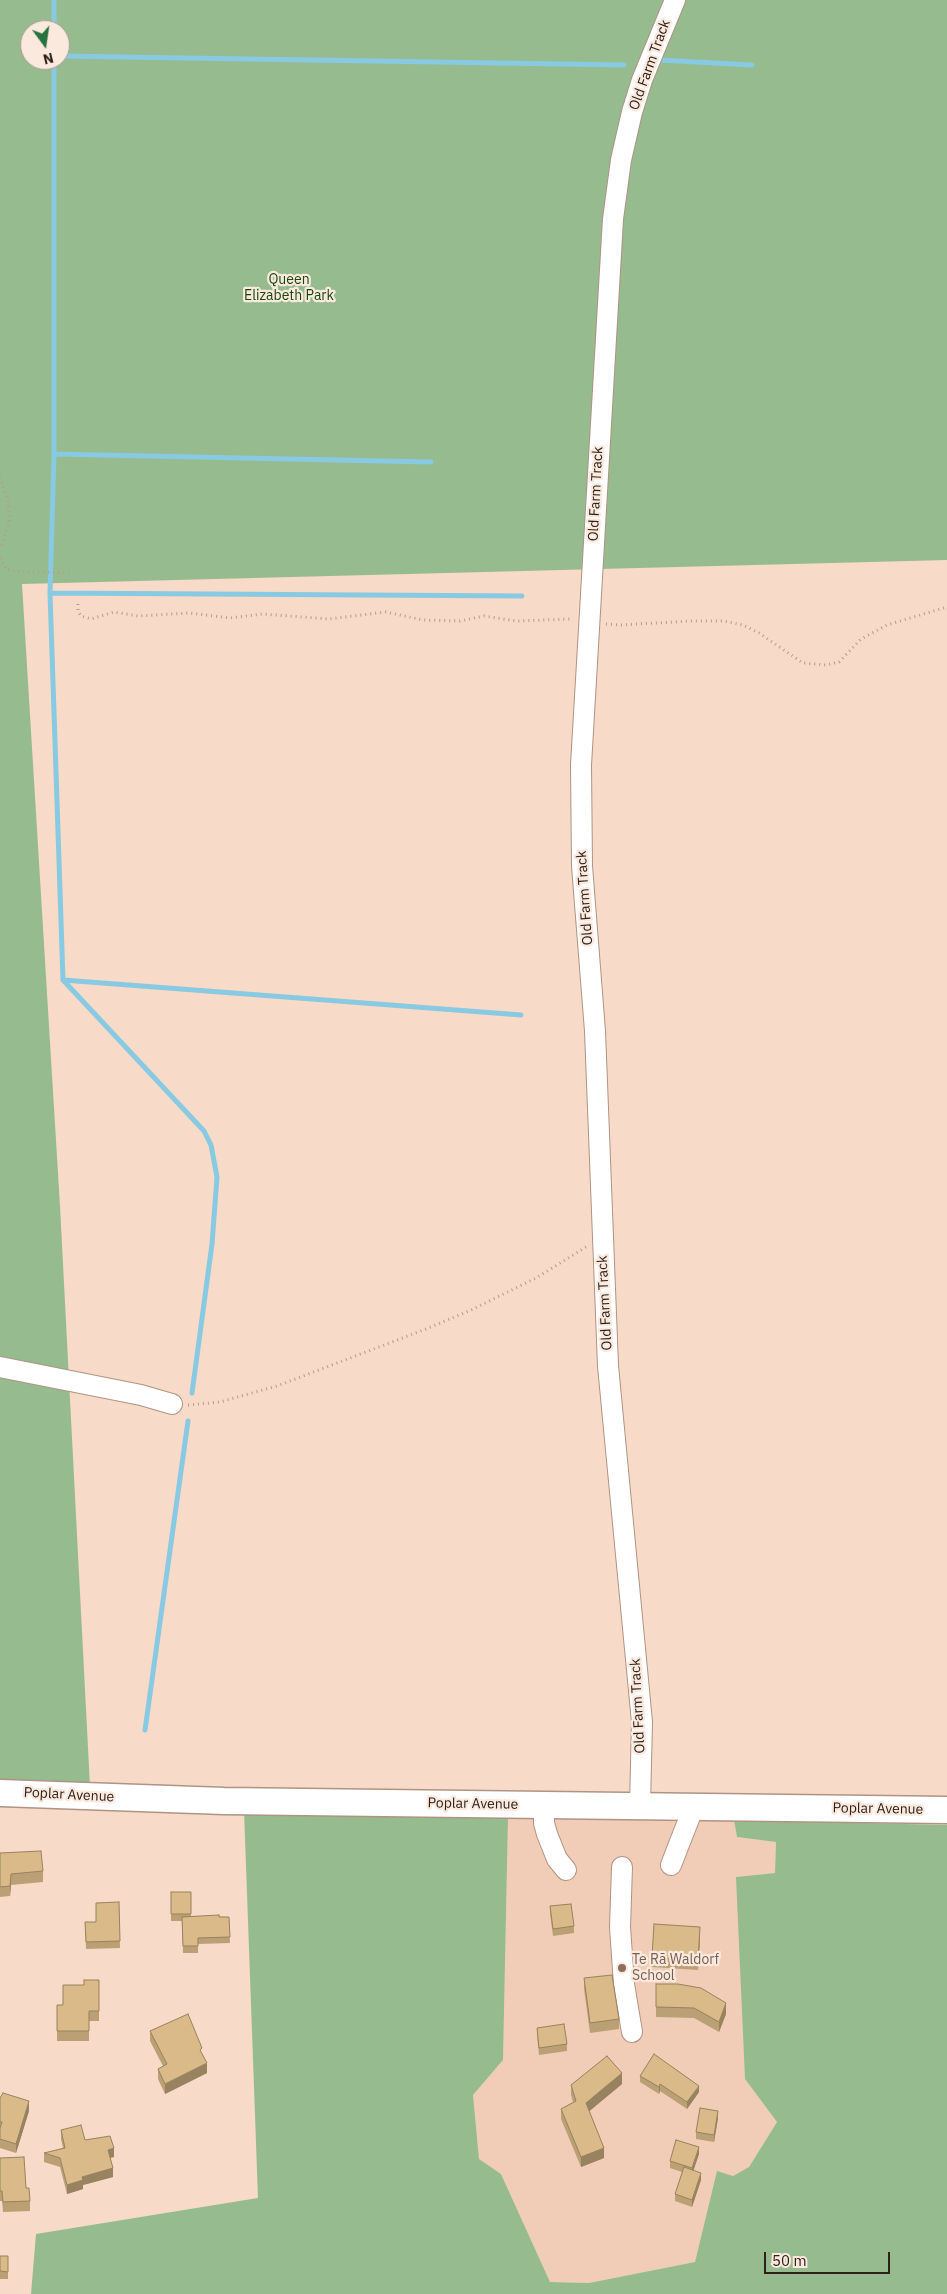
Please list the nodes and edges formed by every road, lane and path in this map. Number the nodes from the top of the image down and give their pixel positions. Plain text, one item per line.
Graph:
1 (675, 0) edge
2 (0, 477) edge
3 (0, 550) edge
4 (0, 558) edge
5 (69, 573) dead end
6 (78, 604) dead end
7 (947, 607) edge
8 (589, 621) junction
9 (602, 1234) junction
10 (0, 1367) edge
11 (172, 1404) joint
12 (0, 1793) edge
13 (544, 1805) junction
14 (640, 1805) junction
15 (694, 1806) junction
16 (947, 1810) edge
17 (671, 1865) dead end
18 (622, 1867) dead end
19 (566, 1870) dead end
20 (632, 2032) dead end

1 - 8 street, Old Farm Track
2 - 3 path
4 - 5 path
6 - 8 path
7 - 8 path
8 - 9 street, Old Farm Track
9 - 11 path
9 - 14 street, Old Farm Track
10 - 11 street
12 - 13 main road, Poplar Avenue
13 - 14 main road, Poplar Avenue
13 - 19 street
14 - 15 main road, Poplar Avenue
15 - 16 main road, Poplar Avenue
15 - 17 street
18 - 20 street

